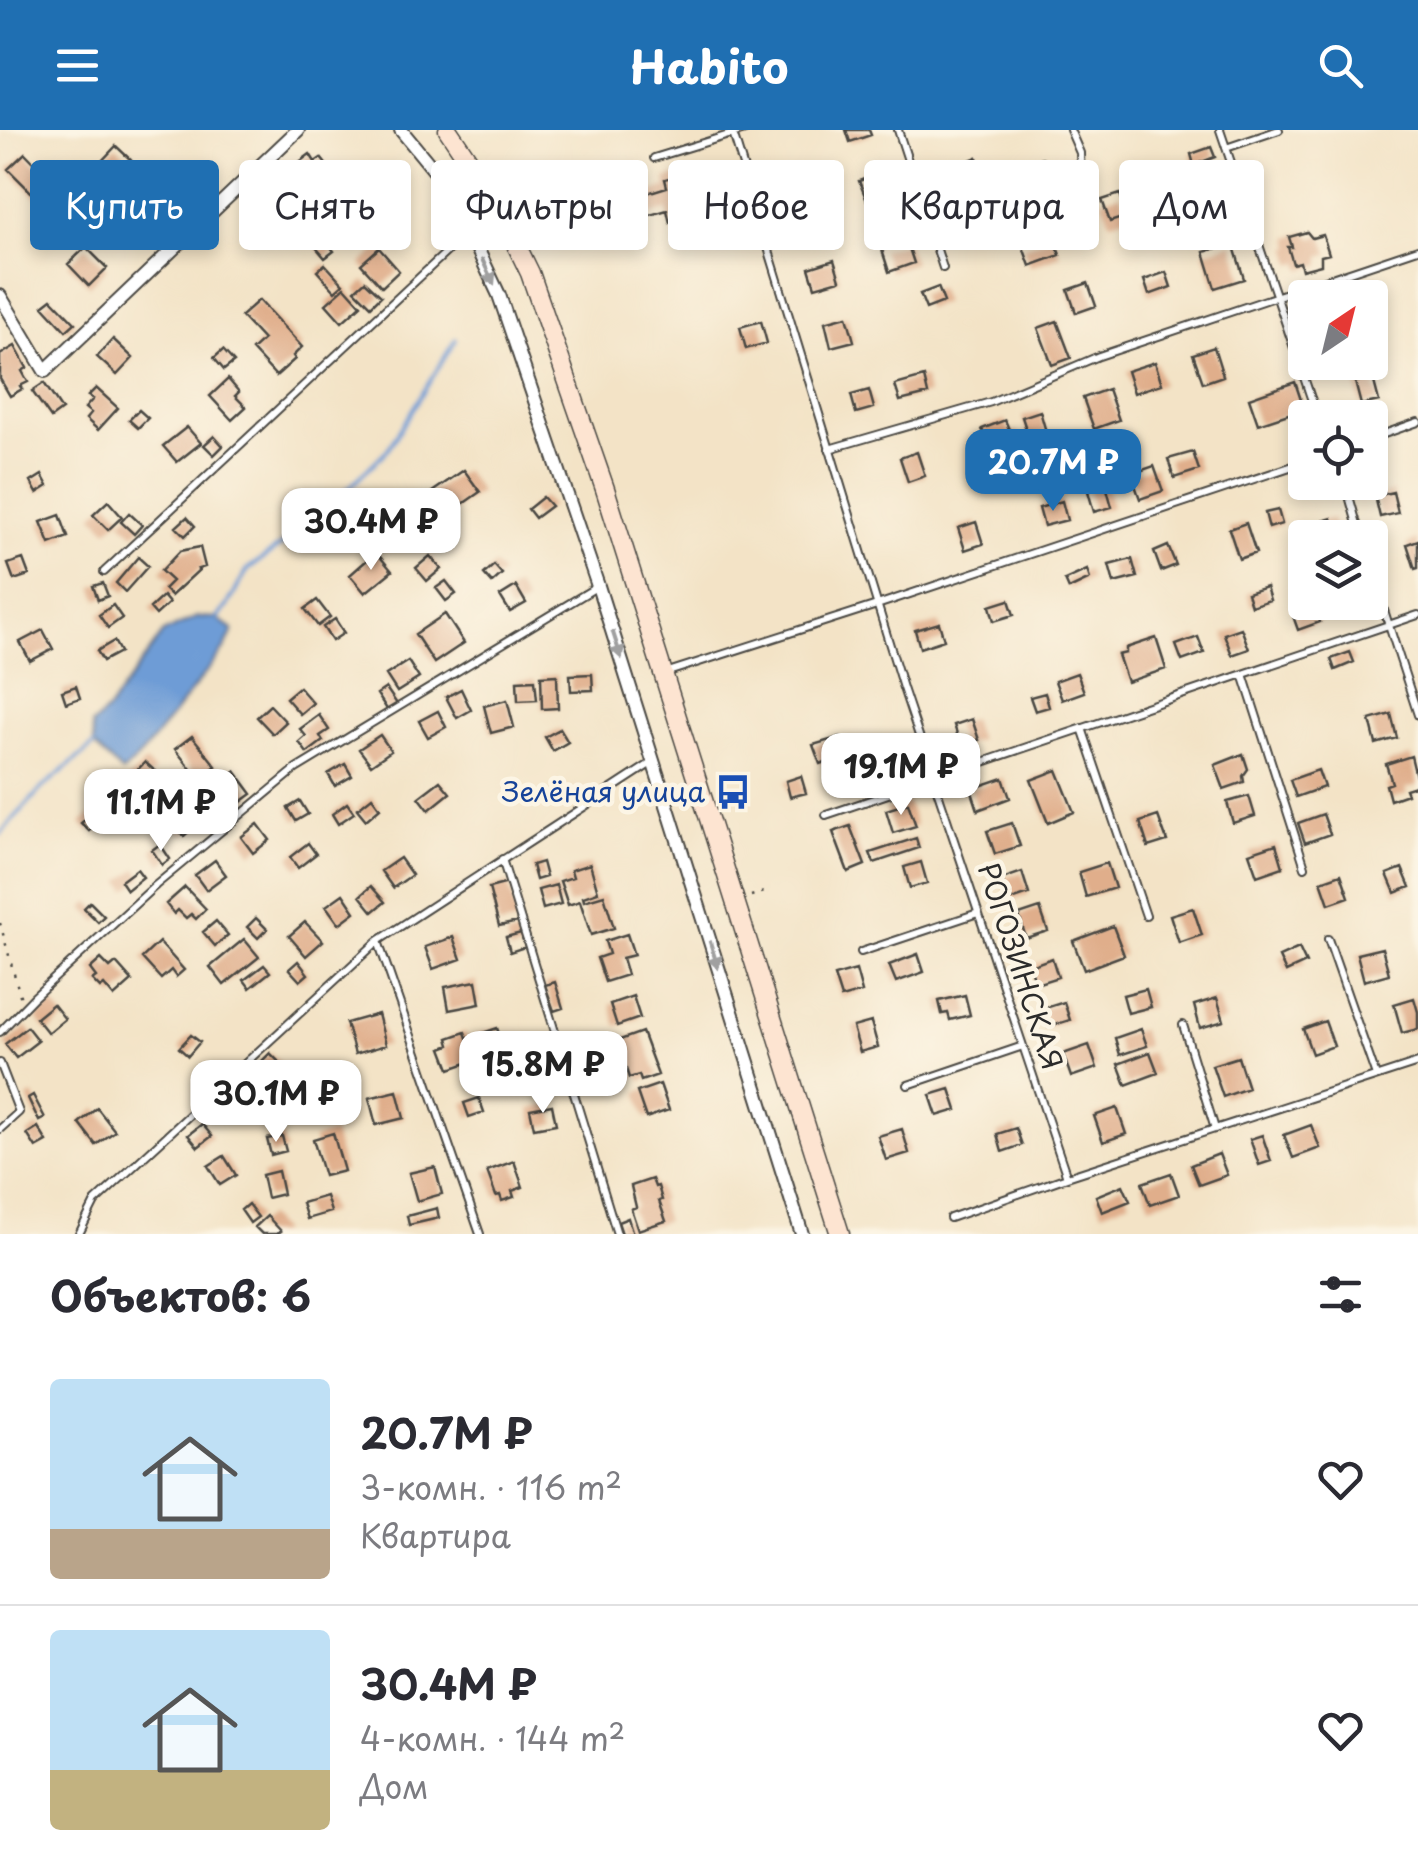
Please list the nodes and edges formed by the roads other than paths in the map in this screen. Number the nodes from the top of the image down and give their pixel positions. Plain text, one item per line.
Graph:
1 (298, 130) edge
2 (401, 130) edge
3 (448, 130) edge
4 (745, 130) edge
5 (898, 130) edge
6 (1070, 130) edge
7 (1220, 130) edge
8 (1279, 130) edge
9 (733, 132) edge
10 (1226, 148) junction
11 (654, 158) dead end
12 (1080, 160) edge
13 (431, 166) edge
14 (1418, 249) edge
15 (449, 250) edge
16 (478, 250) edge
17 (943, 268) dead end
18 (0, 296) edge
19 (1276, 296) junction
20 (1312, 400) edge
21 (1418, 422) edge
22 (1388, 433) edge
23 (829, 449) junction
24 (1288, 468) edge
25 (104, 572) dead end
26 (598, 586) junction
27 (878, 605) junction
28 (1418, 615) edge
29 (1386, 620) edge
30 (1388, 626) junction
31 (664, 674) junction
32 (1242, 674) junction
33 (1418, 715) edge
34 (1082, 728) junction
35 (654, 762) junction
36 (934, 778) junction
37 (826, 815) dead end
38 (502, 860) junction
39 (1305, 867) dead end
40 (978, 913) junction
41 (1146, 916) dead end
42 (1328, 939) dead end
43 (378, 941) junction
44 (861, 952) dead end
45 (1184, 1025) dead end
46 (0, 1032) edge
47 (1023, 1046) junction
48 (0, 1063) edge
49 (1418, 1063) edge
50 (1376, 1076) junction
51 (908, 1085) dead end
52 (1215, 1128) junction
53 (0, 1129) edge
54 (1066, 1177) junction
55 (950, 1218) dead end
56 (79, 1234) edge
57 (480, 1234) edge
58 (617, 1234) edge
59 (802, 1234) edge
60 (840, 1234) edge

1 - 18 street
2 - 13 street
3 - 31 main road
4 - 9 lane
5 - 17 lane
6 - 12 lane
7 - 10 lane
8 - 10 lane
9 - 11 lane
9 - 23 lane, РОГОЗИНСКАЯ
10 - 19 lane
14 - 19 lane
15 - 25 lane
16 -> 26 street
19 - 20 lane
19 - 23 lane
21 - 22 lane
23 - 27 lane, РОГОЗИНСКАЯ
24 - 27 lane
26 -> 35 street
26 - 46 lane
27 - 31 lane
27 - 36 lane, РОГОЗИНСКАЯ
28 - 30 lane
29 - 30 lane
30 - 32 lane
30 - 33 lane
31 - 60 main road
32 - 34 lane
32 - 39 lane
34 - 36 lane
34 - 41 lane
35 - 38 lane
35 -> 59 street
36 - 37 lane
36 - 40 lane, РОГОЗИНСКАЯ
38 - 43 lane
38 - 58 lane
40 - 44 lane
40 - 47 lane, РОГОЗИНСКАЯ
42 - 50 lane
43 - 56 lane
43 - 57 lane
45 - 52 lane
47 - 51 lane
47 - 54 lane, РОГОЗИНСКАЯ
48 - 53 lane
49 - 50 lane
50 - 52 lane
52 - 54 lane
54 - 55 lane

